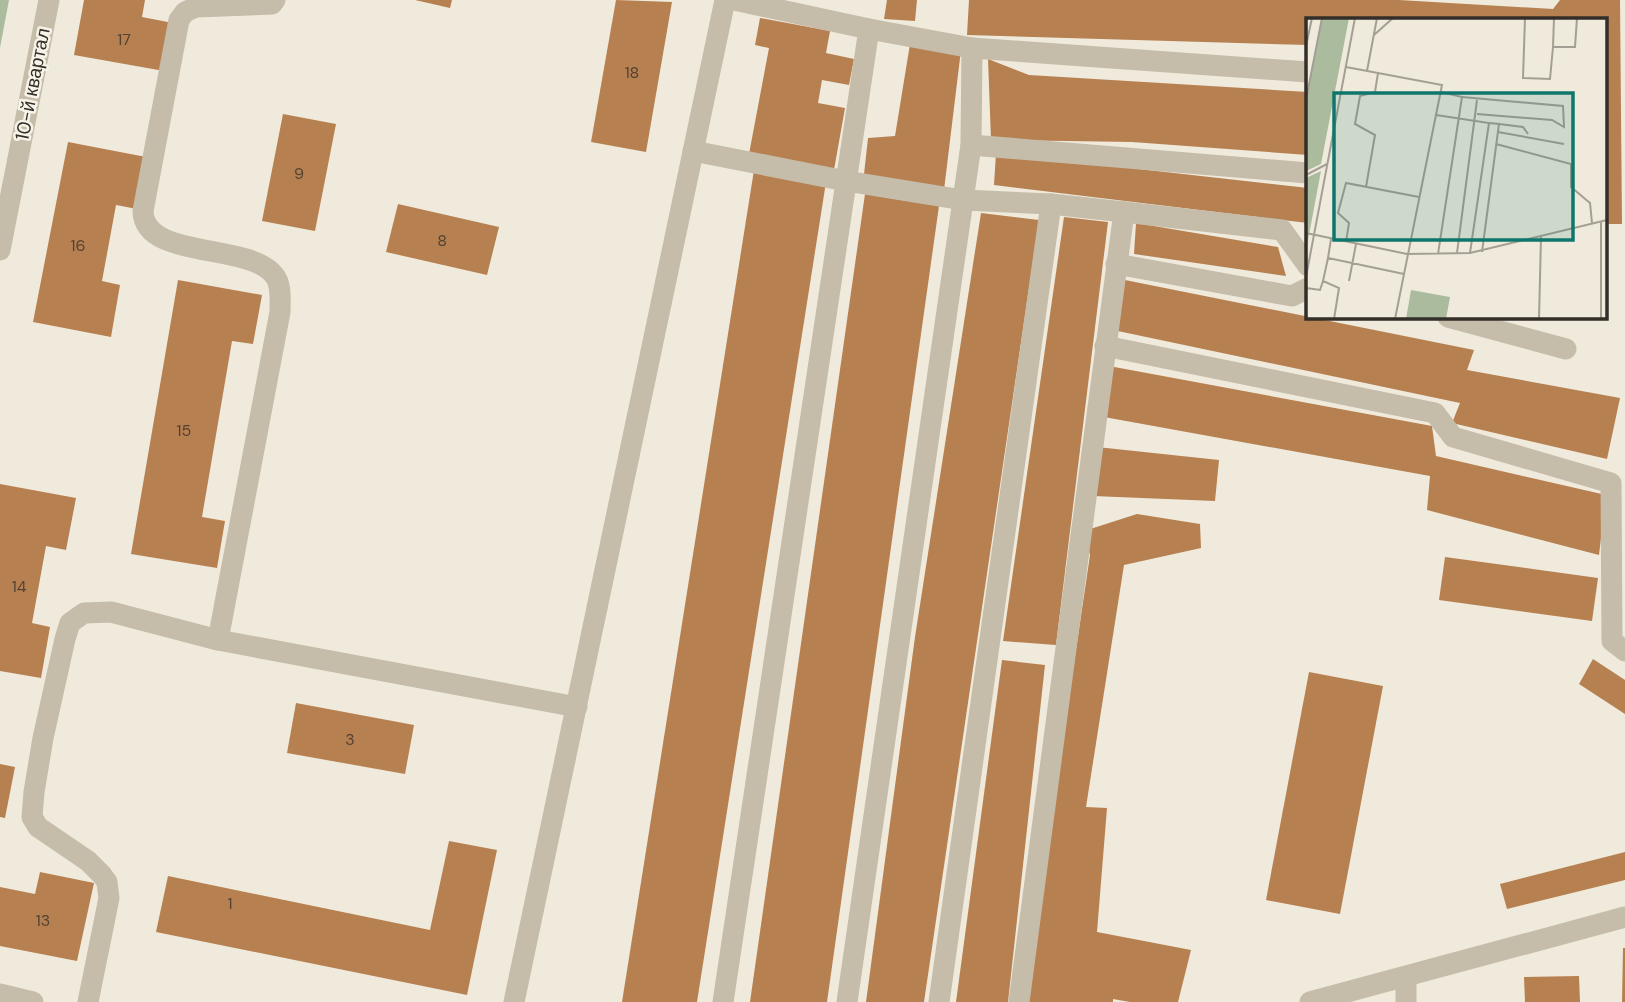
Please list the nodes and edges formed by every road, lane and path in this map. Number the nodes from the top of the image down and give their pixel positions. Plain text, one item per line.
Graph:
1 (49, 0) edge
2 (275, 0) edge
3 (725, 0) edge
4 (734, 0) edge
5 (869, 29) junction
6 (972, 48) junction
7 (1306, 72) edge
8 (971, 145) junction
9 (693, 151) junction
10 (1306, 173) edge
11 (846, 181) junction
12 (963, 200) junction
13 (1051, 204) junction
14 (1124, 212) junction
15 (0, 250) edge
16 (1306, 263) edge
17 (1116, 264) junction
18 (1306, 289) edge
19 (1452, 318) edge
20 (1105, 346) junction
21 (1566, 349) dead end
22 (218, 640) junction
23 (1625, 651) edge
24 (576, 707) junction
25 (1625, 917) edge
26 (1406, 978) junction
27 (0, 994) edge
28 (33, 1002) edge
29 (88, 1002) edge
30 (514, 1002) edge
31 (723, 1002) edge
32 (847, 1002) edge
33 (939, 1002) edge
34 (1019, 1002) edge
35 (1310, 1002) edge
36 (1406, 1002) edge

1 - 15 street, 10-й квартал
2 - 22 street
3 - 9 street
4 - 5 street
5 - 6 street
5 - 11 street
6 - 7 street
6 - 8 street
8 - 10 street
8 - 12 street
9 - 11 street
9 - 24 street
11 - 12 street
11 - 31 street
12 - 13 street
12 - 32 street
13 - 14 street
13 - 33 street
14 - 16 street
14 - 17 street
17 - 18 street
17 - 20 street
19 - 21 street
20 - 23 street
20 - 34 street
22 - 24 street
22 - 29 street
24 - 30 street
25 - 26 street
26 - 35 street
26 - 36 street
27 - 28 street

